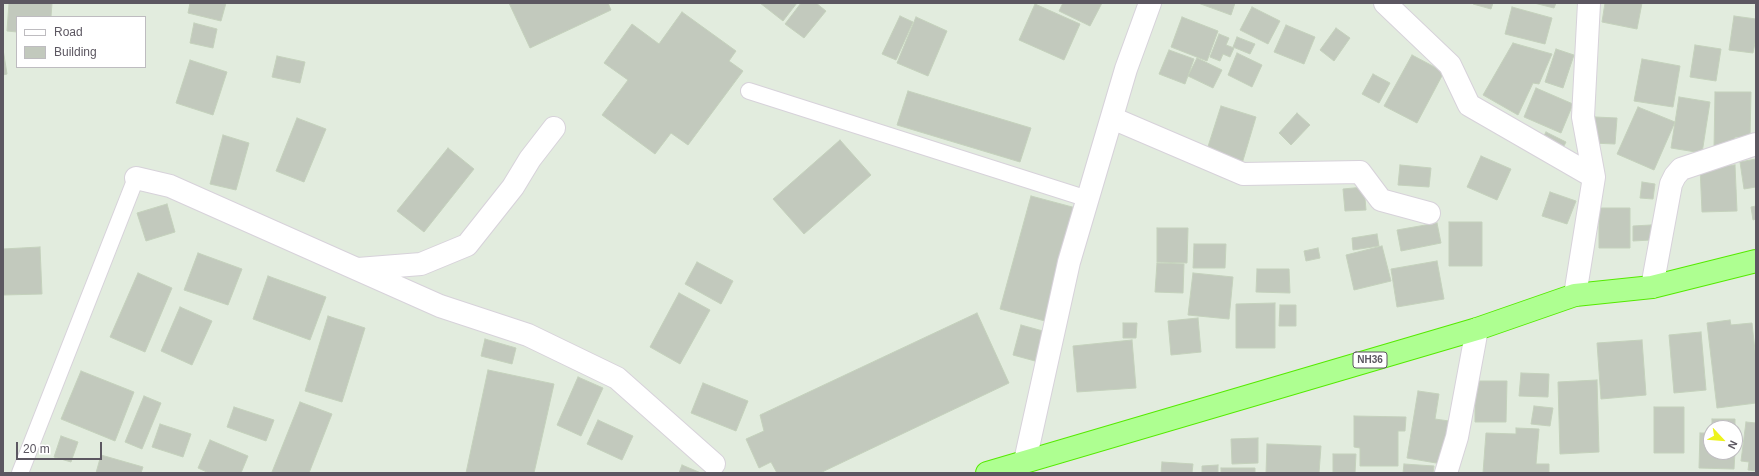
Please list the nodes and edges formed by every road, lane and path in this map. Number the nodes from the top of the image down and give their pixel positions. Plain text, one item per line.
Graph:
1 (1150, 3) edge
2 (1385, 3) edge
3 (1589, 3) edge
4 (749, 91) dead end
5 (1112, 118) junction
6 (554, 128) dead end
7 (1756, 144) edge
8 (1594, 177) junction
9 (136, 178) joint
10 (1088, 199) junction
11 (1429, 213) dead end
12 (1756, 262) edge
13 (356, 269) junction
14 (1652, 287) junction
15 (1575, 295) junction
16 (1477, 329) junction
17 (1025, 461) junction
18 (714, 464) dead end
19 (20, 473) edge
20 (987, 473) edge
21 (1446, 473) edge

1 - 5 street
2 - 8 street
3 - 8 street
4 - 10 lane
5 - 10 street
5 - 11 street
6 - 13 street
7 - 14 street
8 - 15 street
9 - 13 street
9 - 19 lane
10 - 17 street
12 - 14 highway, NH36
13 - 18 street
14 - 15 highway, NH36
15 - 16 highway, NH36
16 - 17 highway, NH36
16 - 21 street
17 - 20 highway, NH36

